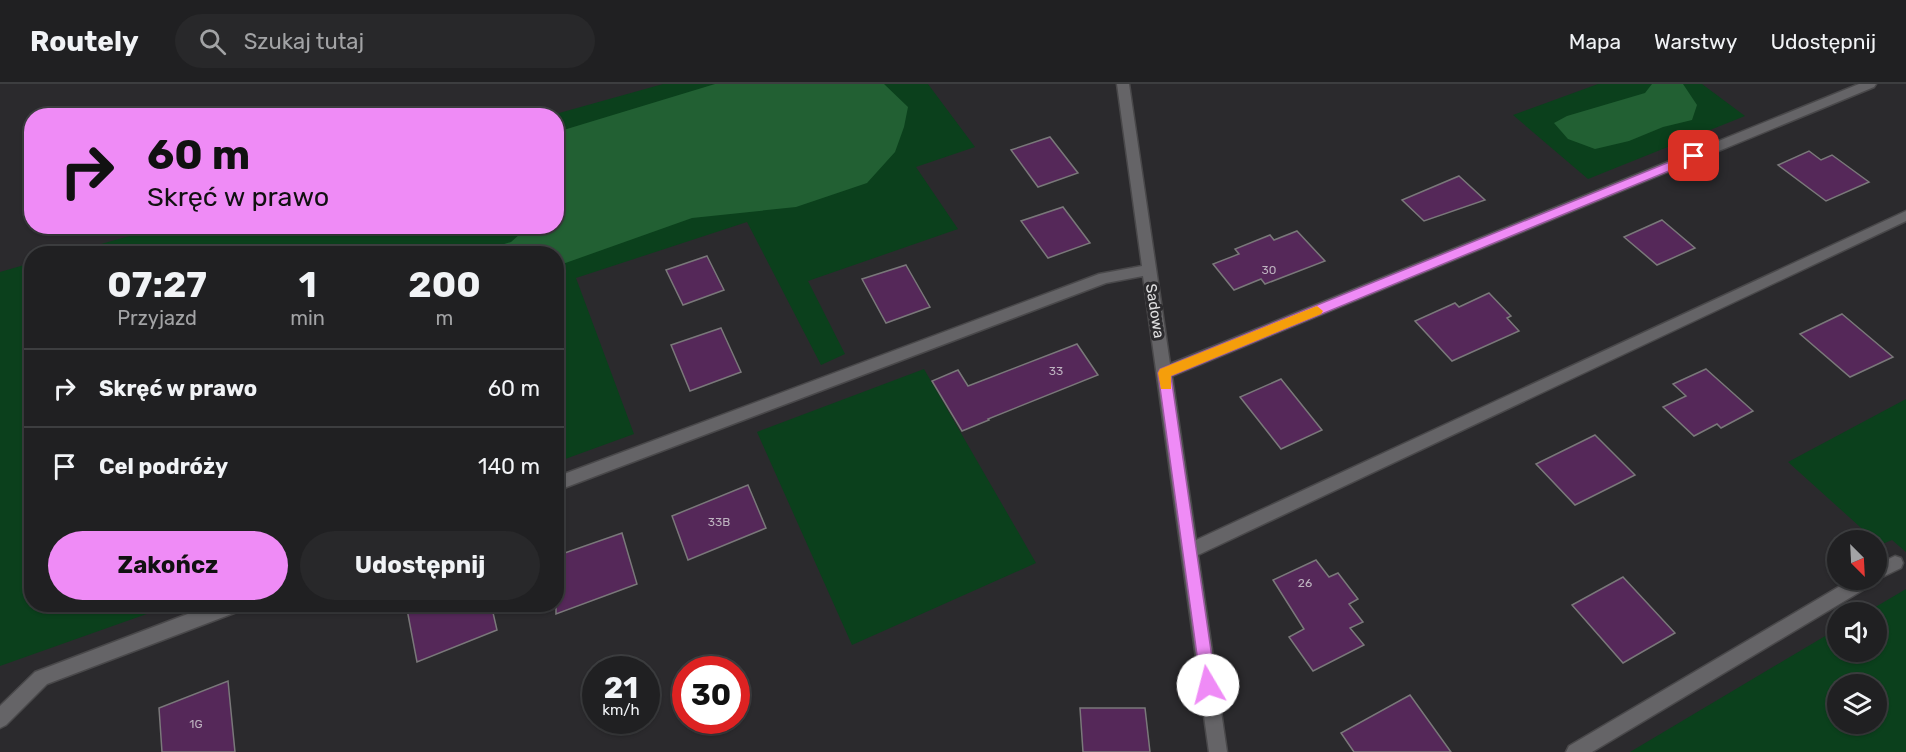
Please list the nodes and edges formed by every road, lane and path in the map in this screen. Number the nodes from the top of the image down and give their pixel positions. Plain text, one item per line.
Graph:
1 (1123, 84) edge
2 (1870, 84) edge
3 (1906, 216) edge
4 (1148, 270) junction
5 (1164, 373) junction
6 (564, 481) edge
7 (1188, 552) junction
8 (1895, 563) dead end
9 (1887, 568) edge
10 (1848, 590) edge
11 (215, 612) edge
12 (0, 719) edge
13 (1218, 752) edge
14 (1575, 752) edge

1 - 4 street, Sadowa
2 - 5 street
3 - 7 street
4 - 5 street, Sadowa
4 - 6 street
5 - 7 street, Sadowa
7 - 13 street, Sadowa
8 - 9 street
10 - 14 street
11 - 12 street

